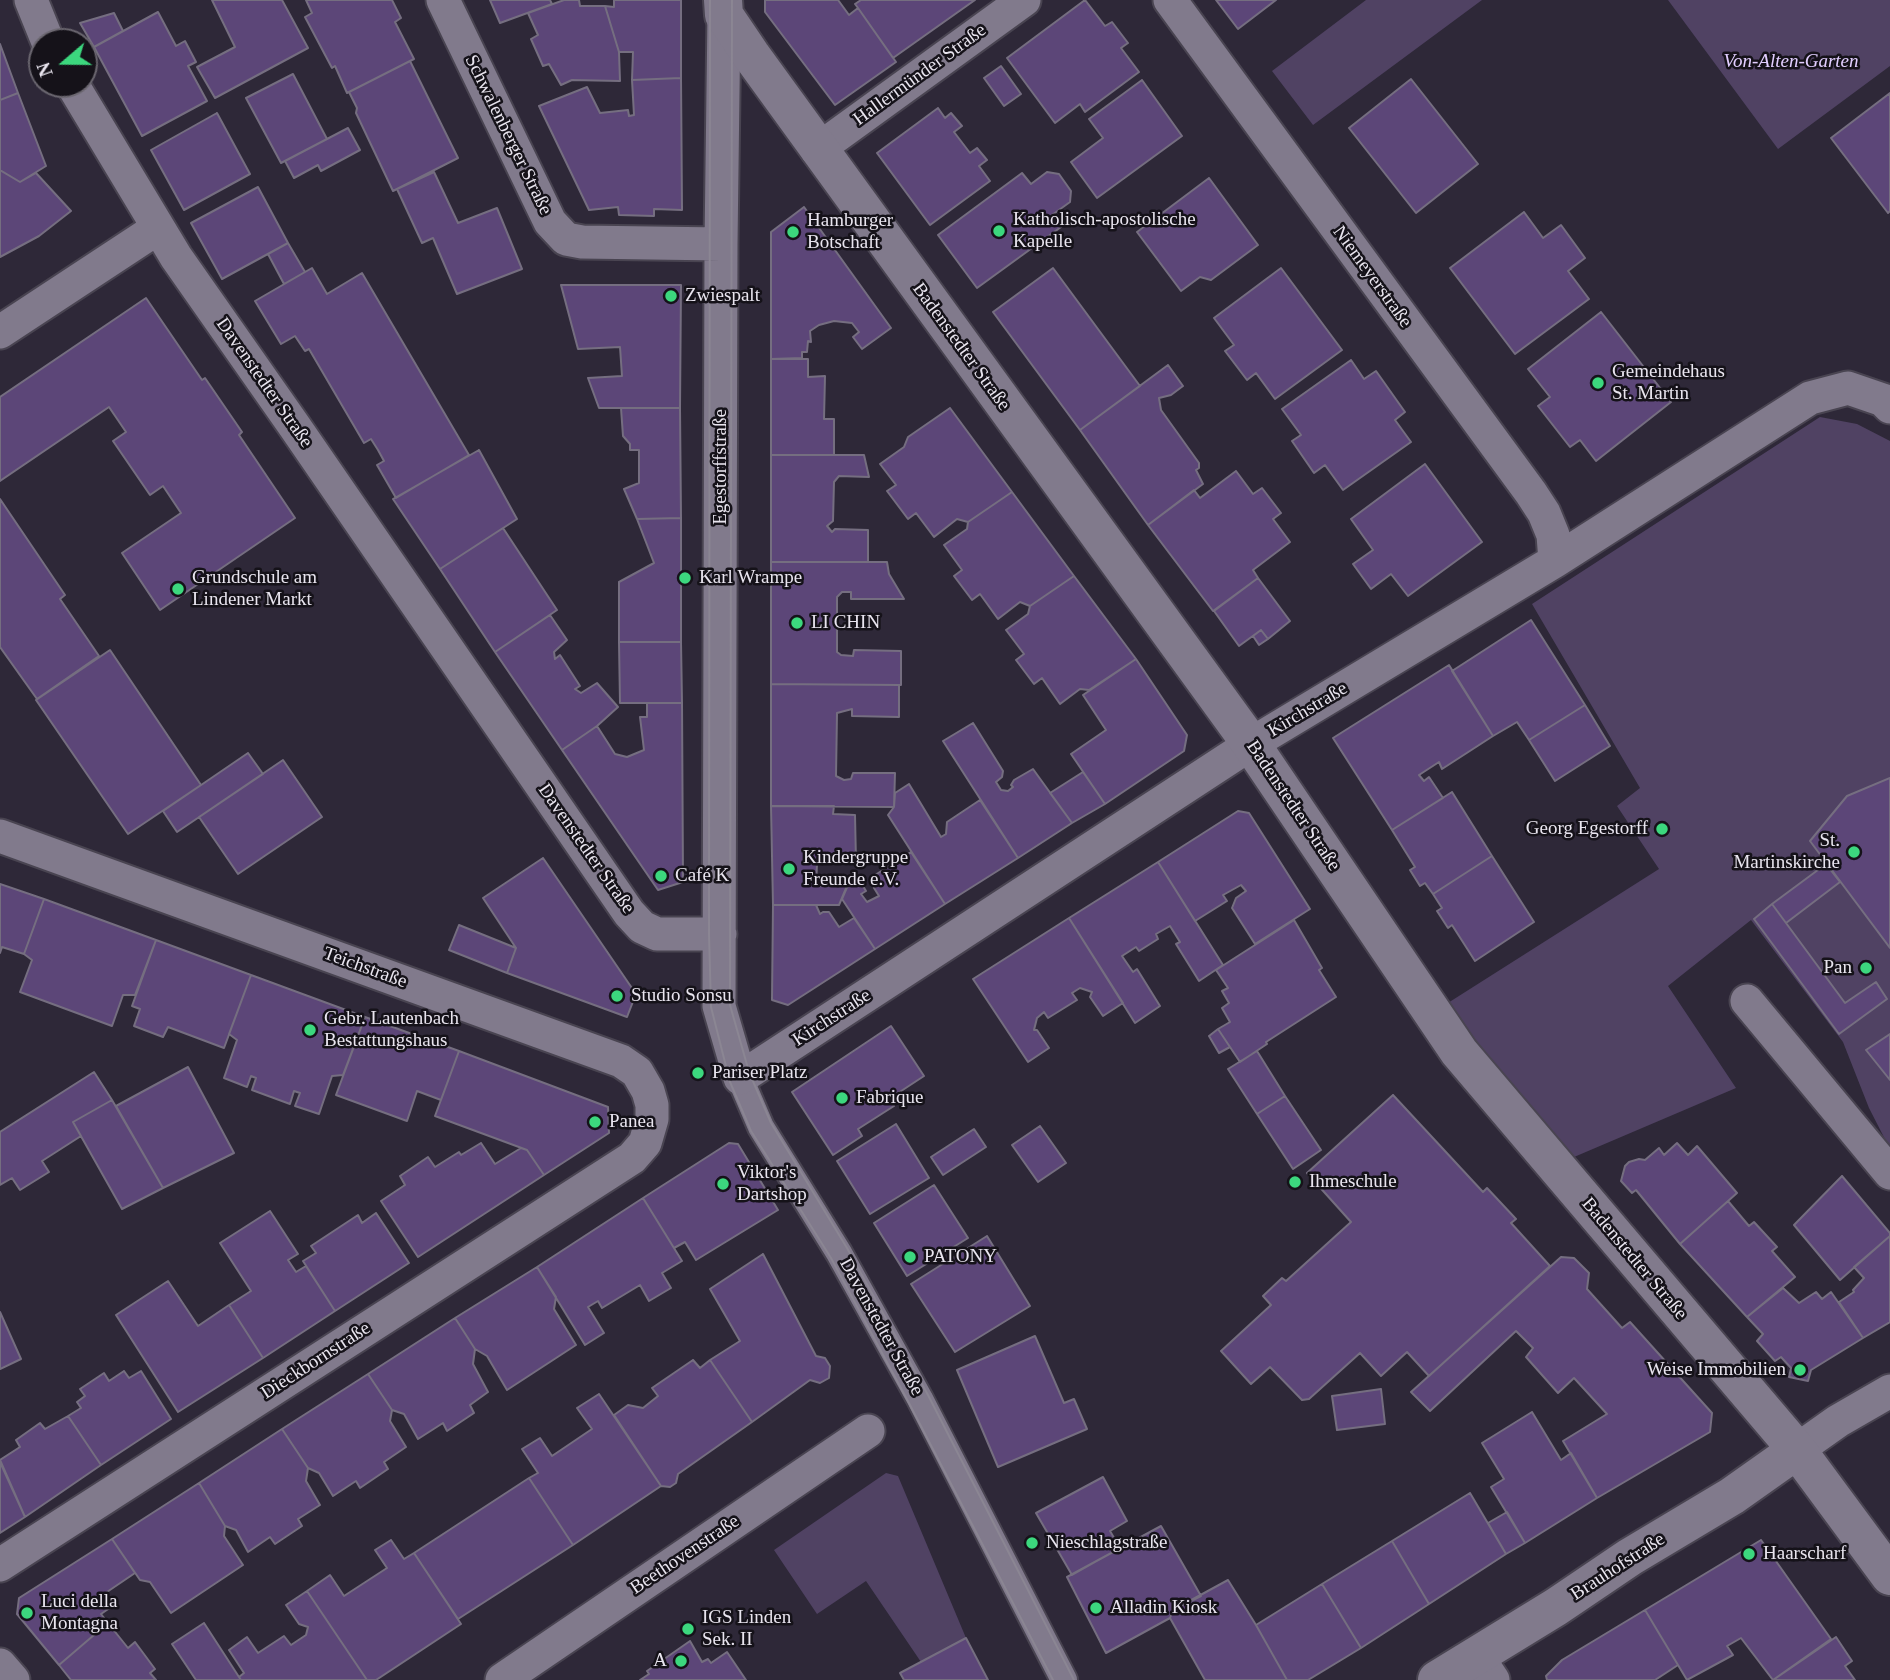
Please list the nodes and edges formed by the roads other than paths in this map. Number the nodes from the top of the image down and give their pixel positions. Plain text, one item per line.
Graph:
1 (31, 0) edge
2 (443, 0) edge
3 (1024, 0) edge
4 (1170, 0) edge
5 (724, 8) edge
6 (42, 28) edge
7 (80, 98) edge
8 (817, 149) junction
9 (158, 228) junction
10 (721, 244) junction
11 (0, 332) edge
12 (1890, 407) edge
13 (1555, 561) junction
14 (1251, 744) junction
15 (0, 836) edge
16 (720, 934) junction
17 (1747, 1001) dead end
18 (740, 1078) junction
19 (632, 1158) joint
20 (1890, 1173) edge
21 (1890, 1391) edge
22 (868, 1431) dead end
23 (1797, 1450) junction
24 (0, 1564) edge
25 (1890, 1576) edge
26 (0, 1665) edge
27 (1485, 1668) edge
28 (13, 1680) edge
29 (502, 1680) edge
30 (1064, 1680) edge
31 (1437, 1680) edge

1 - 6 street
2 - 10 street, Schwalenberger Straße
3 - 8 street, Hallermünder Straße
4 - 13 street, Niemeyerstraße
5 - 8 street, Badenstedter Straße
5 - 10 street, Egestorffstraße
7 - 9 street, Davenstedter Straße
8 - 14 street, Badenstedter Straße
9 - 11 street
9 - 16 street, Davenstedter Straße
10 - 16 street, Egestorffstraße
12 - 13 street, Kirchstraße
13 - 14 street, Kirchstraße
14 - 18 street, Kirchstraße
14 - 23 street, Badenstedter Straße
15 - 19 street, Teichstraße
16 - 18 street, Davenstedter Straße
17 - 20 street
18 - 30 street, Davenstedter Straße
19 - 24 street, Dieckbornstraße
21 - 23 street
22 - 29 street, Beethovenstraße
23 - 25 street, Badenstedter Straße
23 - 27 street, Brauhofstraße
26 - 28 street
27 - 31 street, Brauhofstraße

